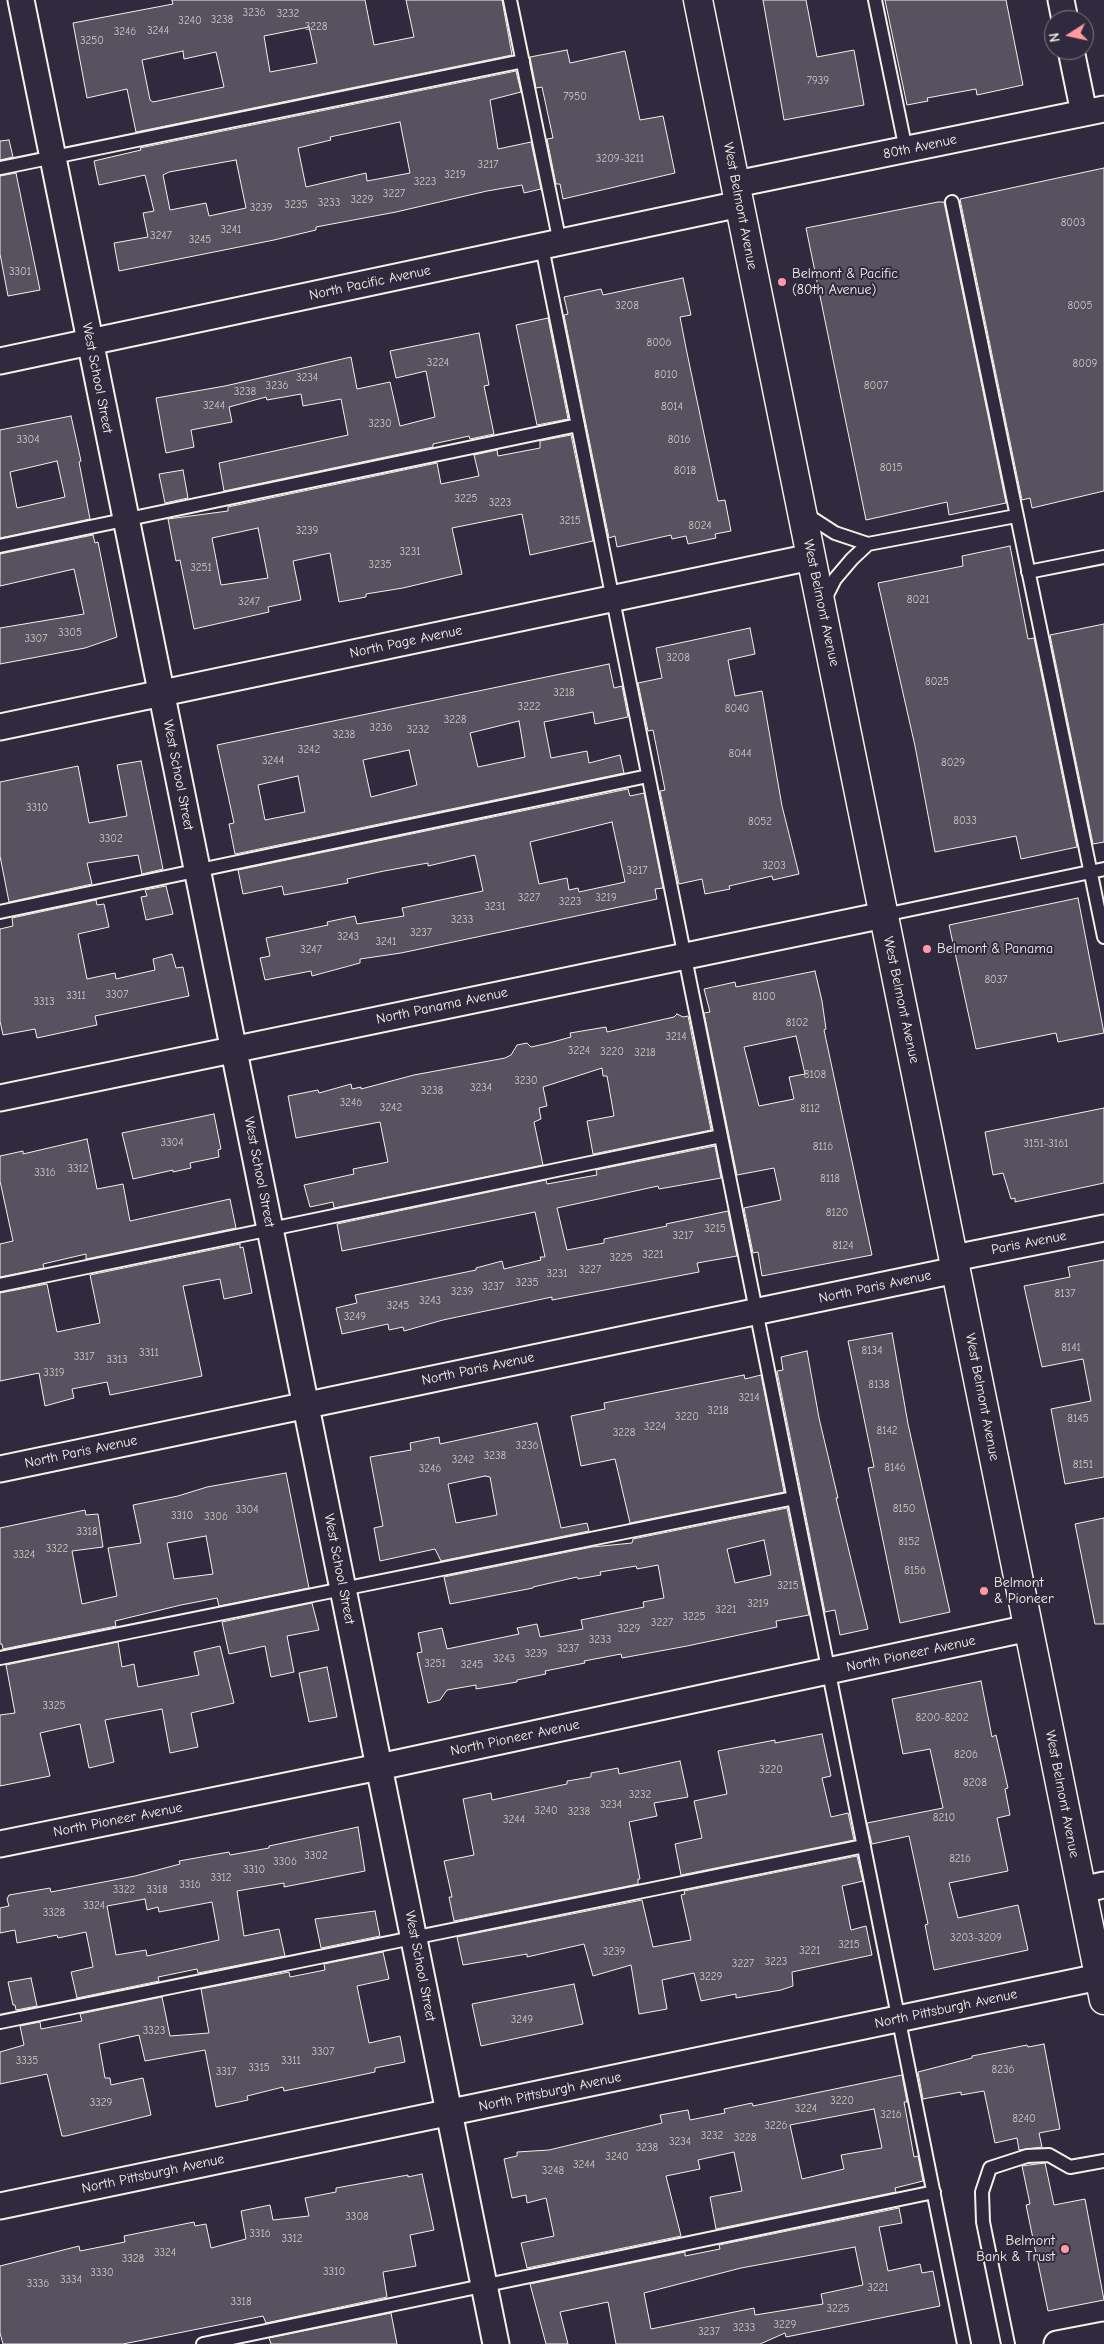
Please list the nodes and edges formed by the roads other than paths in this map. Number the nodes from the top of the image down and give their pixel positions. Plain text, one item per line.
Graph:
1 (21, 0) edge
2 (510, 0) edge
3 (698, 0) edge
4 (875, 0) edge
5 (1075, 60) edge
6 (523, 61) junction
7 (1094, 111) edge
8 (906, 150) junction
9 (53, 157) junction
10 (0, 168) edge
11 (738, 194) junction
12 (952, 202) dead end
13 (551, 245) junction
14 (90, 342) junction
15 (0, 361) edge
16 (578, 425) junction
17 (802, 512) junction
18 (1016, 516) junction
19 (126, 520) junction
20 (868, 544) junction
21 (0, 546) edge
22 (811, 557) junction
23 (1104, 557) edge
24 (1028, 572) junction
25 (613, 598) junction
26 (821, 605) junction
27 (161, 693) junction
28 (0, 727) edge
29 (648, 776) junction
30 (1098, 870) edge
31 (198, 872) junction
32 (0, 912) edge
33 (884, 915) junction
34 (1104, 937) edge
35 (685, 956) junction
36 (234, 1049) junction
37 (0, 1098) edge
38 (721, 1136) junction
39 (270, 1228) junction
40 (1104, 1228) edge
41 (955, 1264) junction
42 (0, 1285) edge
43 (756, 1312) junction
44 (306, 1405) junction
45 (0, 1469) edge
46 (794, 1498) junction
47 (343, 1587) junction
48 (1029, 1628) junction
49 (0, 1658) edge
50 (829, 1672) junction
51 (379, 1767) junction
52 (0, 1844) edge
53 (864, 1846) junction
54 (1093, 1888) edge
55 (414, 1938) junction
56 (1102, 1988) edge
57 (899, 2020) junction
58 (0, 2022) edge
59 (449, 2113) junction
60 (1104, 2161) edge
61 (934, 2192) junction
62 (0, 2206) edge
63 (484, 2286) junction
64 (1104, 2335) edge
65 (203, 2344) edge
66 (496, 2344) edge
67 (964, 2344) edge
68 (1008, 2344) edge
69 (1057, 2344) edge

1 - 9 street, West School Street
2 - 6 lane
3 - 11 main road, West Belmont Avenue
4 - 8 lane
5 - 7 street
6 - 9 lane
6 - 13 lane
7 - 8 street, 80th Avenue
8 - 11 street, 80th Avenue
9 - 10 lane
9 - 14 street, West School Street
11 - 13 street, North Pacific Avenue
11 - 17 main road, West Belmont Avenue
12 - 18 lane
13 - 14 street, North Pacific Avenue
13 - 16 lane
14 - 15 street, North Pacific Avenue
14 - 19 street, West School Street
16 - 19 lane
16 - 25 lane
17 - 20 lane
17 - 22 main road, West Belmont Avenue
18 - 20 lane
18 - 24 lane
19 - 21 lane
19 - 27 street, West School Street
20 - 26 lane
22 - 25 street, North Page Avenue
22 - 26 main road, West Belmont Avenue
23 - 24 lane
24 - 30 lane
25 - 27 street, North Page Avenue
25 - 29 lane
26 - 33 main road, West Belmont Avenue
27 - 28 street, North Page Avenue
27 - 31 street, West School Street
29 - 31 lane
29 - 35 lane
30 - 33 lane
30 - 34 lane
31 - 32 lane
31 - 36 street, West School Street
33 - 35 street, North Panama Avenue
33 - 41 main road, West Belmont Avenue
35 - 36 street, North Panama Avenue
35 - 38 lane
36 - 37 street, North Panama Avenue
36 - 39 street, West School Street
38 - 39 lane
38 - 43 lane
39 - 42 lane
39 - 44 street, West School Street
40 - 41 street, Paris Avenue
41 - 43 street, North Paris Avenue
41 - 48 main road, West Belmont Avenue
43 - 44 street, North Paris Avenue
43 - 46 lane
44 - 45 street, North Paris Avenue
44 - 47 street, West School Street
46 - 47 lane
46 - 50 lane
47 - 49 lane
47 - 51 street, West School Street
48 - 50 street, North Pioneer Avenue
48 - 54 main road, West Belmont Avenue
50 - 51 street, North Pioneer Avenue
50 - 53 lane
51 - 52 street, North Pioneer Avenue
51 - 55 street, West School Street
53 - 55 lane
53 - 57 lane
54 - 56 main road, West Belmont Avenue
55 - 58 lane
55 - 59 street, West School Street
56 - 57 street, North Pittsburgh Avenue
57 - 59 street, North Pittsburgh Avenue
57 - 61 lane
59 - 62 street, North Pittsburgh Avenue
59 - 63 street, West School Street
60 - 68 lane
61 - 63 lane
61 - 67 lane
63 - 65 lane
63 - 66 street, West School Street
64 - 69 street

